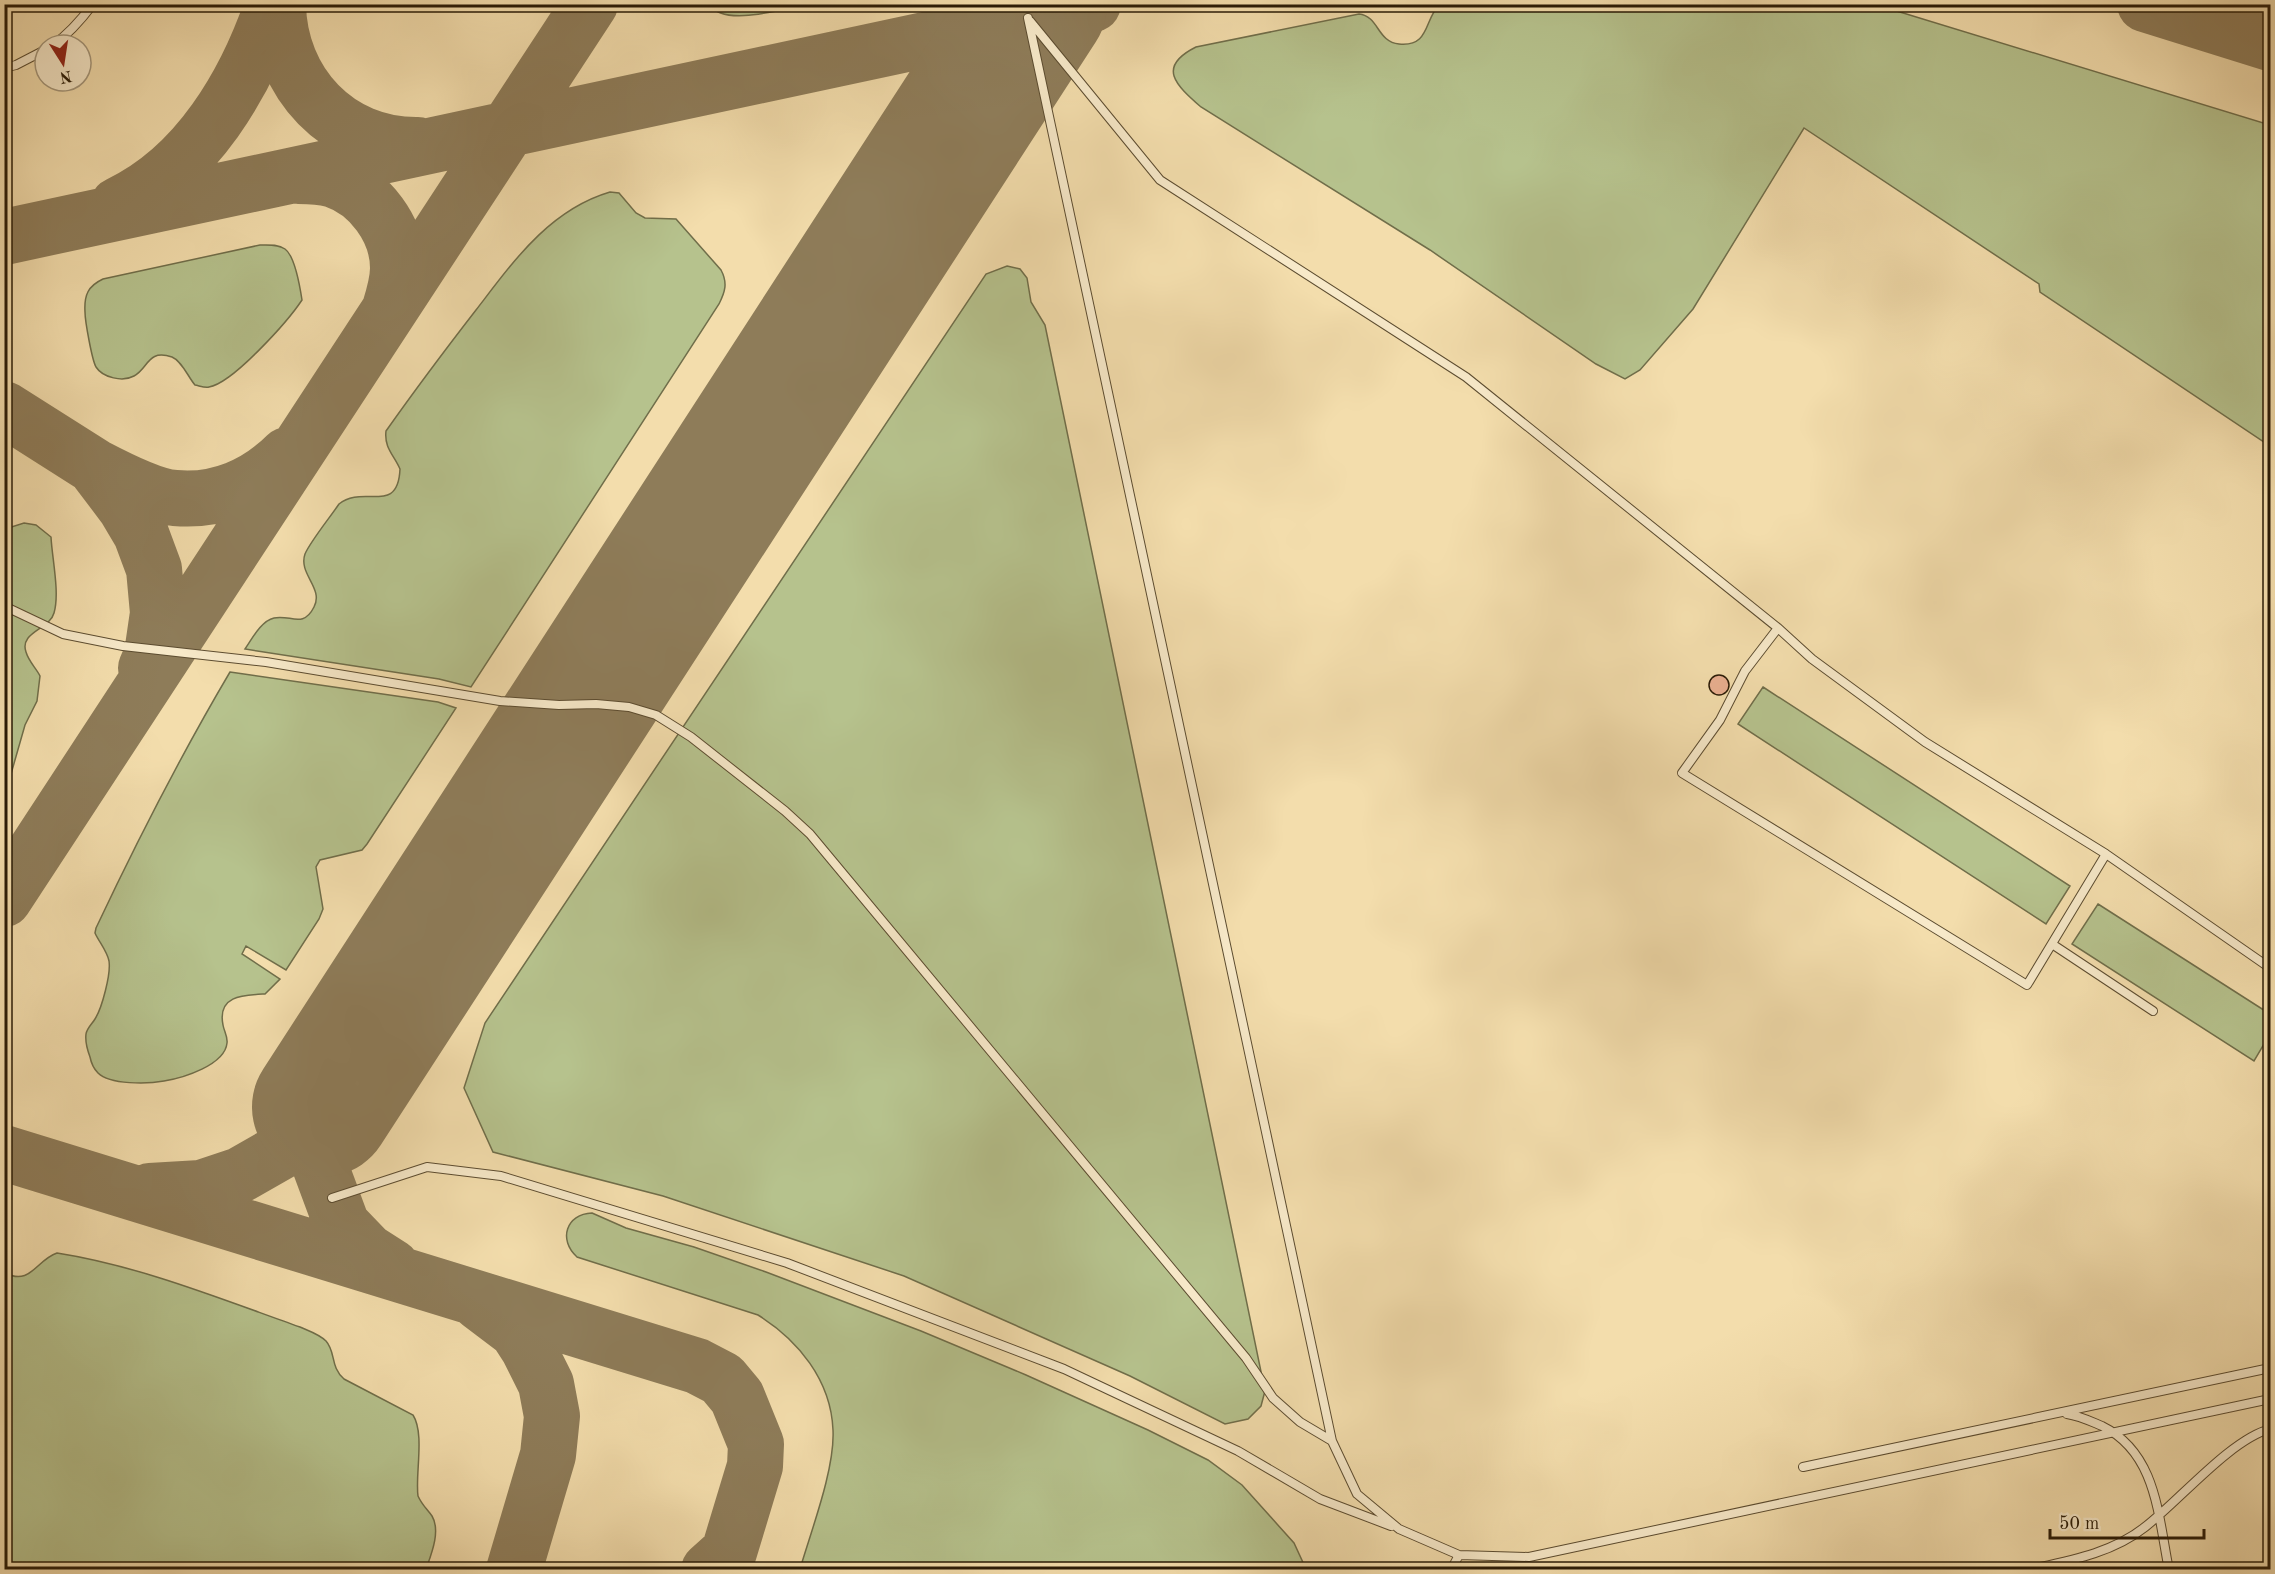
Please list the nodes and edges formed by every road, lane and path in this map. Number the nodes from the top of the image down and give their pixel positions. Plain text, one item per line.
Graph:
1 (93, 4) edge
2 (68, 33) edge
3 (33, 56) edge
4 (4, 68) edge
5 (4, 606) edge
6 (1779, 628) junction
7 (2106, 854) junction
8 (2052, 944) junction
9 (2271, 969) edge
10 (2153, 1011) dead end
11 (332, 1198) dead end
12 (2271, 1368) edge
13 (2271, 1399) edge
14 (2058, 1413) junction
15 (2271, 1429) edge
16 (2115, 1433) junction
17 (1332, 1441) junction
18 (1803, 1467) dead end
19 (2158, 1516) junction
20 (1399, 1529) junction
21 (1459, 1555) junction
22 (1451, 1569) edge
23 (2026, 1569) edge
24 (2169, 1569) edge

1 - 2 lane
3 - 4 lane
5 - 17 lane
6 - 7 lane
6 - 8 lane
6 - 17 lane
7 - 8 lane
7 - 9 lane
8 - 10 lane
11 - 20 lane
12 - 14 lane
13 - 16 lane
14 - 16 lane
14 - 18 lane
15 - 19 lane
16 - 19 lane
16 - 21 lane
17 - 20 lane
19 - 23 lane
19 - 24 lane
20 - 21 lane
21 - 22 lane

